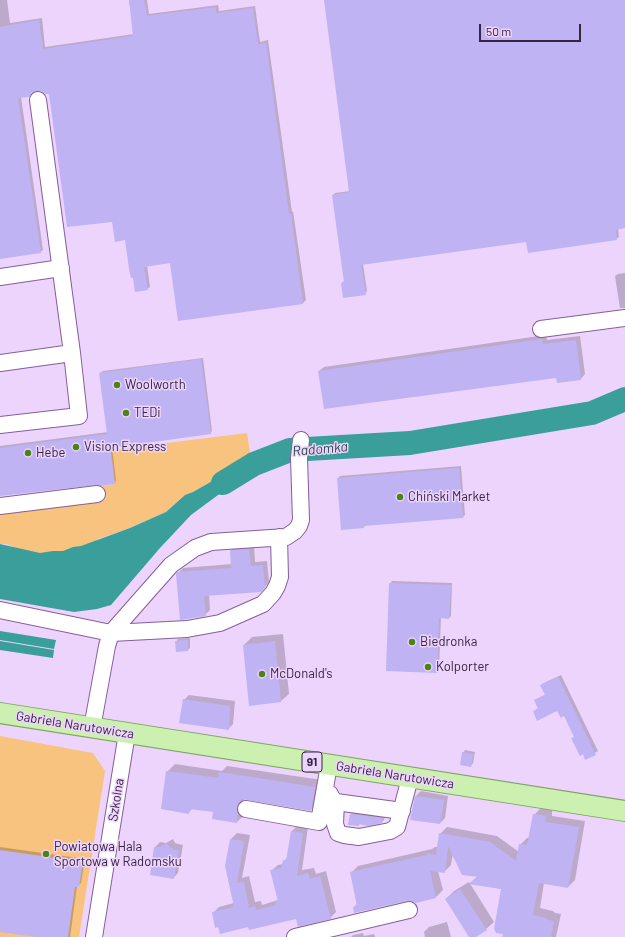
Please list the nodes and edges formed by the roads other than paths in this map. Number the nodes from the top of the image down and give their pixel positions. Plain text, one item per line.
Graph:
1 (38, 100) dead end
2 (61, 268) junction
3 (0, 277) edge
4 (625, 318) edge
5 (541, 329) dead end
6 (72, 353) junction
7 (0, 363) edge
8 (0, 425) edge
9 (301, 440) dead end
10 (97, 494) dead end
11 (0, 506) edge
12 (279, 537) junction
13 (0, 610) edge
14 (111, 633) junction
15 (0, 713) edge
16 (92, 728) junction
17 (127, 733) junction
18 (328, 773) junction
19 (410, 778) junction
20 (336, 802) junction
21 (246, 809) dead end
22 (402, 811) junction
23 (625, 811) edge
24 (409, 910) dead end
25 (94, 937) edge
26 (295, 937) edge

1 - 2 street
2 - 3 street
2 - 6 street
4 - 5 street
6 - 7 street
6 - 8 street
9 - 12 street
10 - 11 street
12 - 14 street
12 - 14 street
13 - 14 street
14 - 16 street
15 - 16 main road, Gabriela Narutowicza / 91
16 - 17 main road, Gabriela Narutowicza / 91
17 - 18 main road, Gabriela Narutowicza / 91
17 - 25 street, Szkolna
18 - 19 main road, Gabriela Narutowicza / 91
18 - 20 street
18 - 21 street
19 - 22 street
19 - 23 main road, Gabriela Narutowicza / 91
20 - 22 street
20 - 22 street
24 - 26 street

